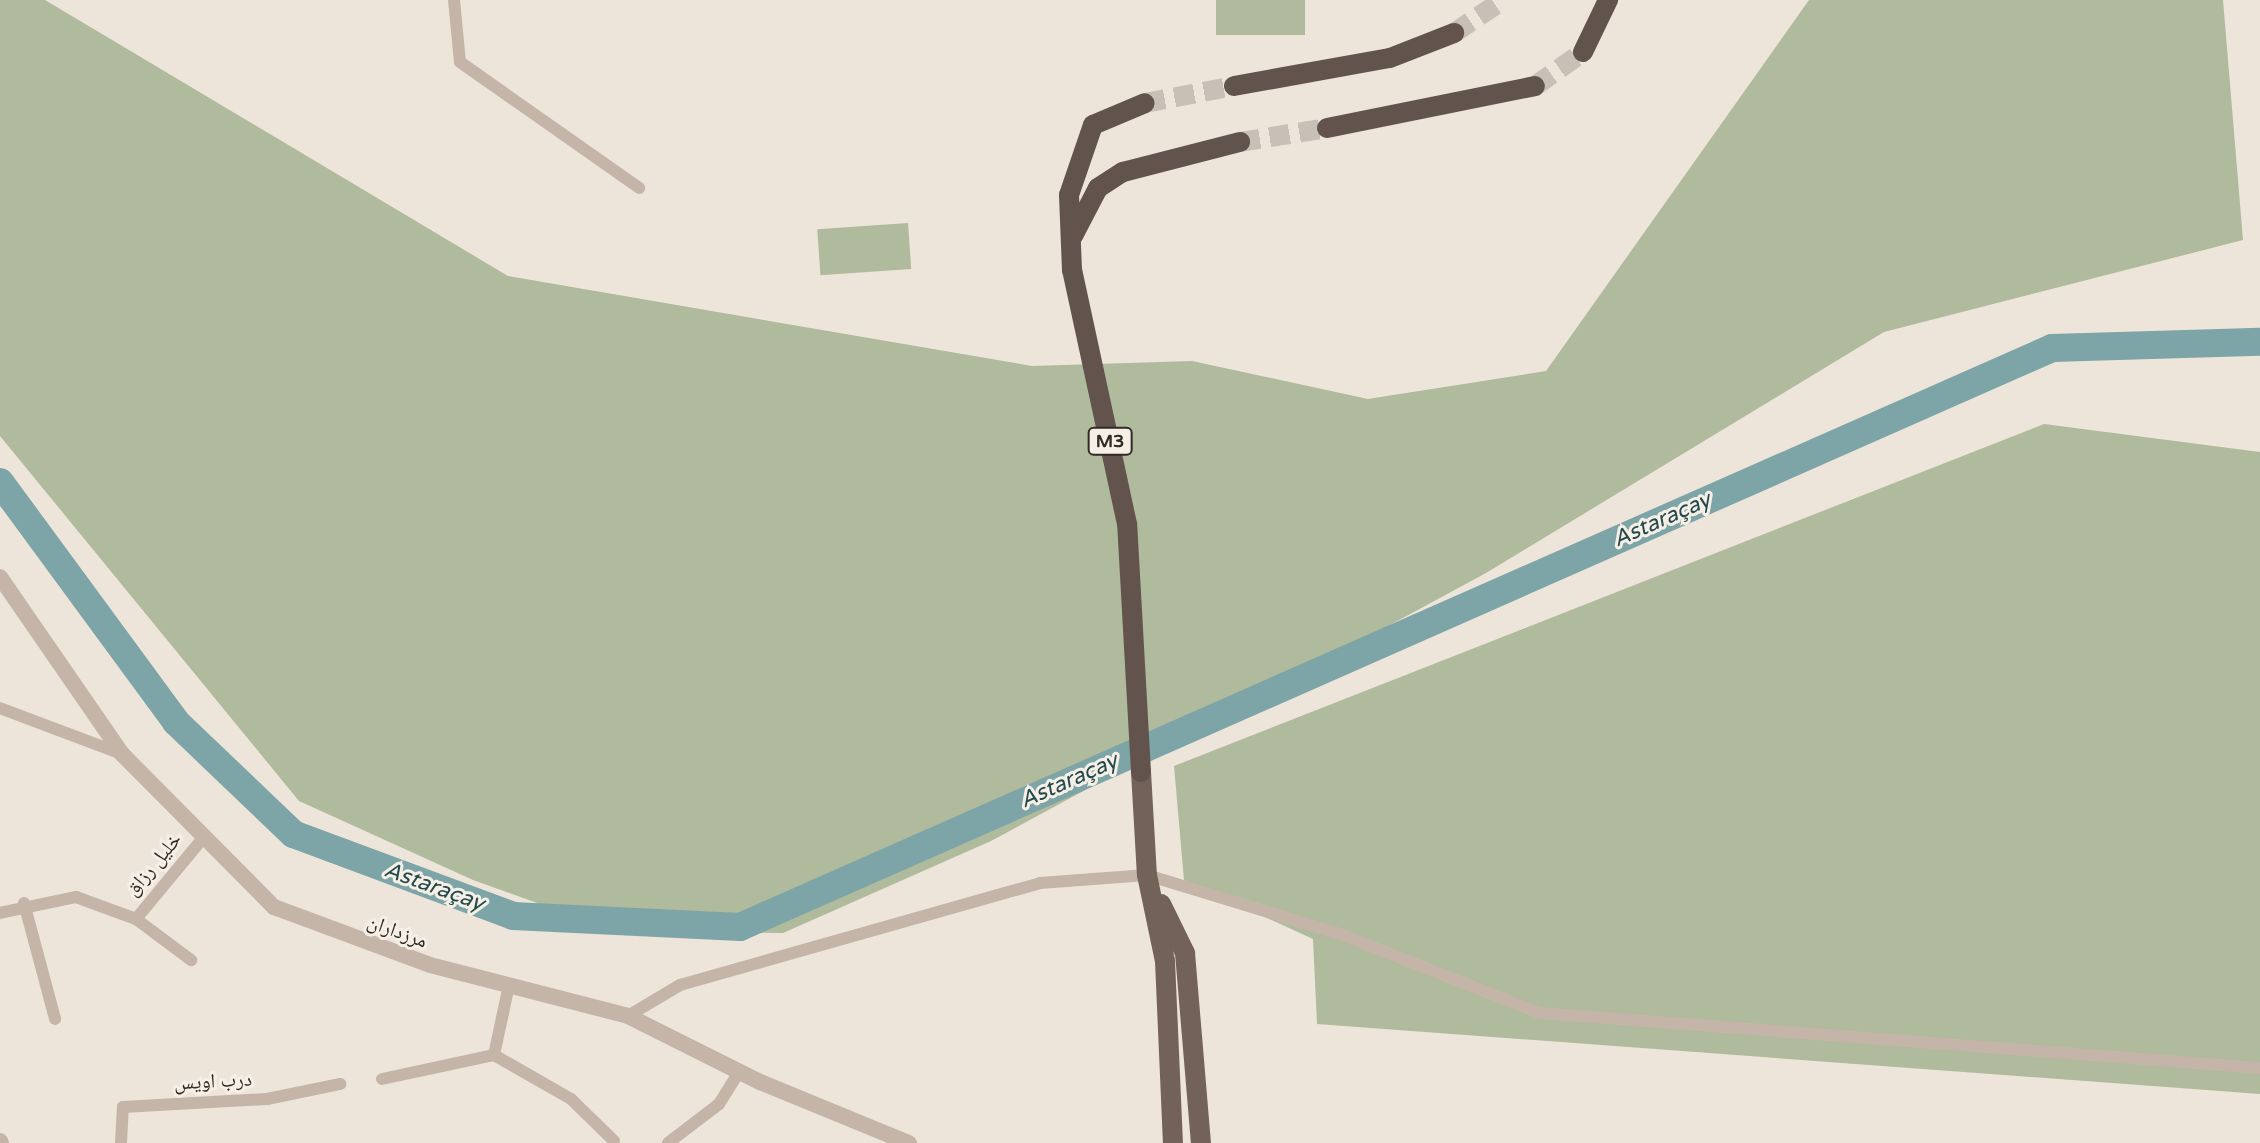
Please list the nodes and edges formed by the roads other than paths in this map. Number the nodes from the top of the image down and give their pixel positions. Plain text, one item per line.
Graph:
1 (454, 0) edge
2 (1608, 0) edge
3 (1454, 33) tunnel mouth
4 (1583, 52) tunnel mouth
5 (1234, 86) tunnel mouth
6 (1535, 86) tunnel mouth
7 (1145, 103) tunnel mouth
8 (1327, 128) tunnel mouth
9 (1240, 142) tunnel mouth
10 (639, 188) dead end
11 (1070, 243) junction
12 (0, 577) edge
13 (0, 708) edge
14 (122, 754) junction
15 (1141, 772) joint
16 (203, 838) junction
17 (1147, 875) junction
18 (24, 903) junction
19 (0, 913) edge
20 (136, 919) junction
21 (191, 960) dead end
22 (509, 985) junction
23 (628, 1016) junction
24 (55, 1019) dead end
25 (494, 1055) junction
26 (2260, 1068) edge
27 (739, 1072) junction
28 (382, 1079) dead end
29 (340, 1084) dead end
30 (614, 1141) dead end
31 (121, 1143) edge
32 (668, 1143) edge
33 (909, 1143) edge
34 (1173, 1143) edge
35 (1201, 1143) edge

1 - 10 street
2 - 4 highway
3 - 5 highway
6 - 8 highway
7 - 11 highway, M3
9 - 11 highway
11 - 15 highway, M3
12 - 14 street, مرزداران
13 - 14 street
14 - 16 street, مرزداران
15 - 17 main road
16 - 20 street, خلیل رزاق
16 - 22 street, مرزداران
17 - 23 street
17 - 26 street
17 - 34 main road
17 - 35 main road
18 - 19 street, خلیل رزاق
18 - 20 street, خلیل رزاق
18 - 24 street
20 - 21 street
22 - 23 street, مرزداران
22 - 25 street
23 - 27 street, مرزداران
25 - 28 street
25 - 30 street
27 - 32 street
27 - 33 street, مرزداران
29 - 31 street, درب اویس

